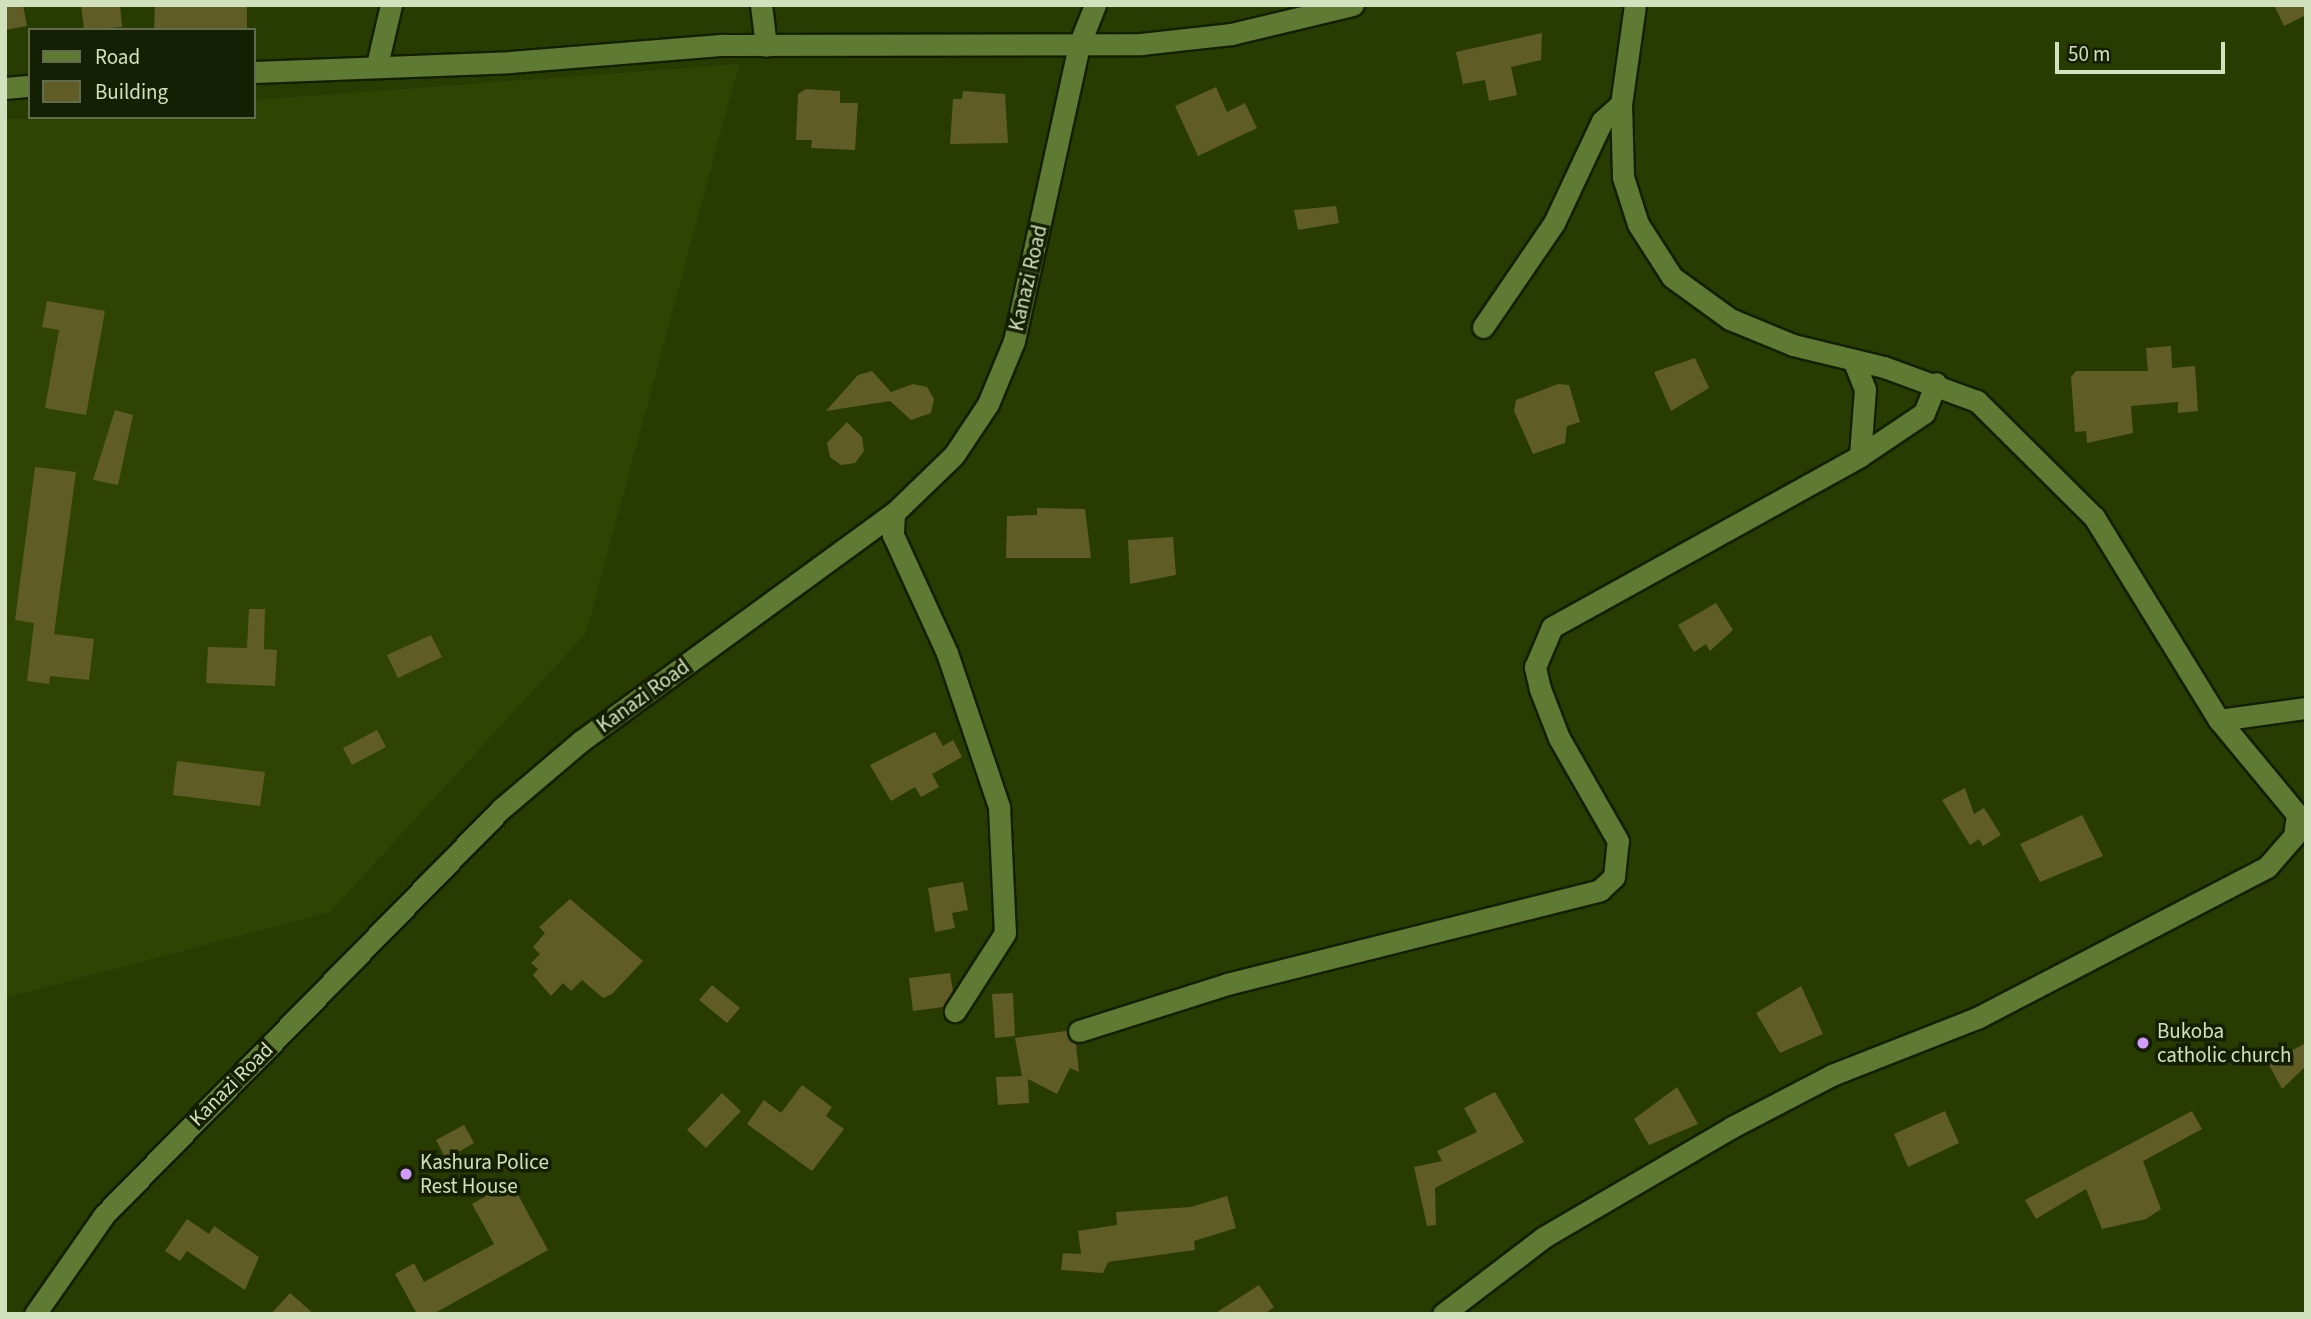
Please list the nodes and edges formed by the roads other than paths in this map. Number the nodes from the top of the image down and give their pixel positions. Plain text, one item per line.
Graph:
1 (391, 5) edge
2 (761, 5) edge
3 (1095, 5) edge
4 (1353, 5) edge
5 (1635, 5) edge
6 (1079, 45) junction
7 (766, 46) junction
8 (377, 65) junction
9 (256, 72) edge
10 (28, 86) edge
11 (5, 88) edge
12 (1621, 104) junction
13 (1483, 327) dead end
14 (1854, 362) junction
15 (1936, 383) junction
16 (1860, 456) junction
17 (894, 513) junction
18 (2306, 708) edge
19 (2219, 720) junction
20 (2301, 820) edge
21 (955, 1011) dead end
22 (1079, 1031) dead end
23 (35, 1314) edge
24 (1443, 1314) edge

1 - 8 street
2 - 7 street
3 - 6 street, Kanazi Road
4 - 6 street
5 - 12 street
6 - 7 street
6 - 17 street, Kanazi Road
7 - 8 street
8 - 9 street
10 - 11 street
12 - 13 street
12 - 14 street
14 - 15 street
14 - 16 street
15 - 16 street
15 - 19 street
16 - 22 street
17 - 21 street
17 - 23 street, Kanazi Road
18 - 19 street
19 - 20 street
20 - 24 street

